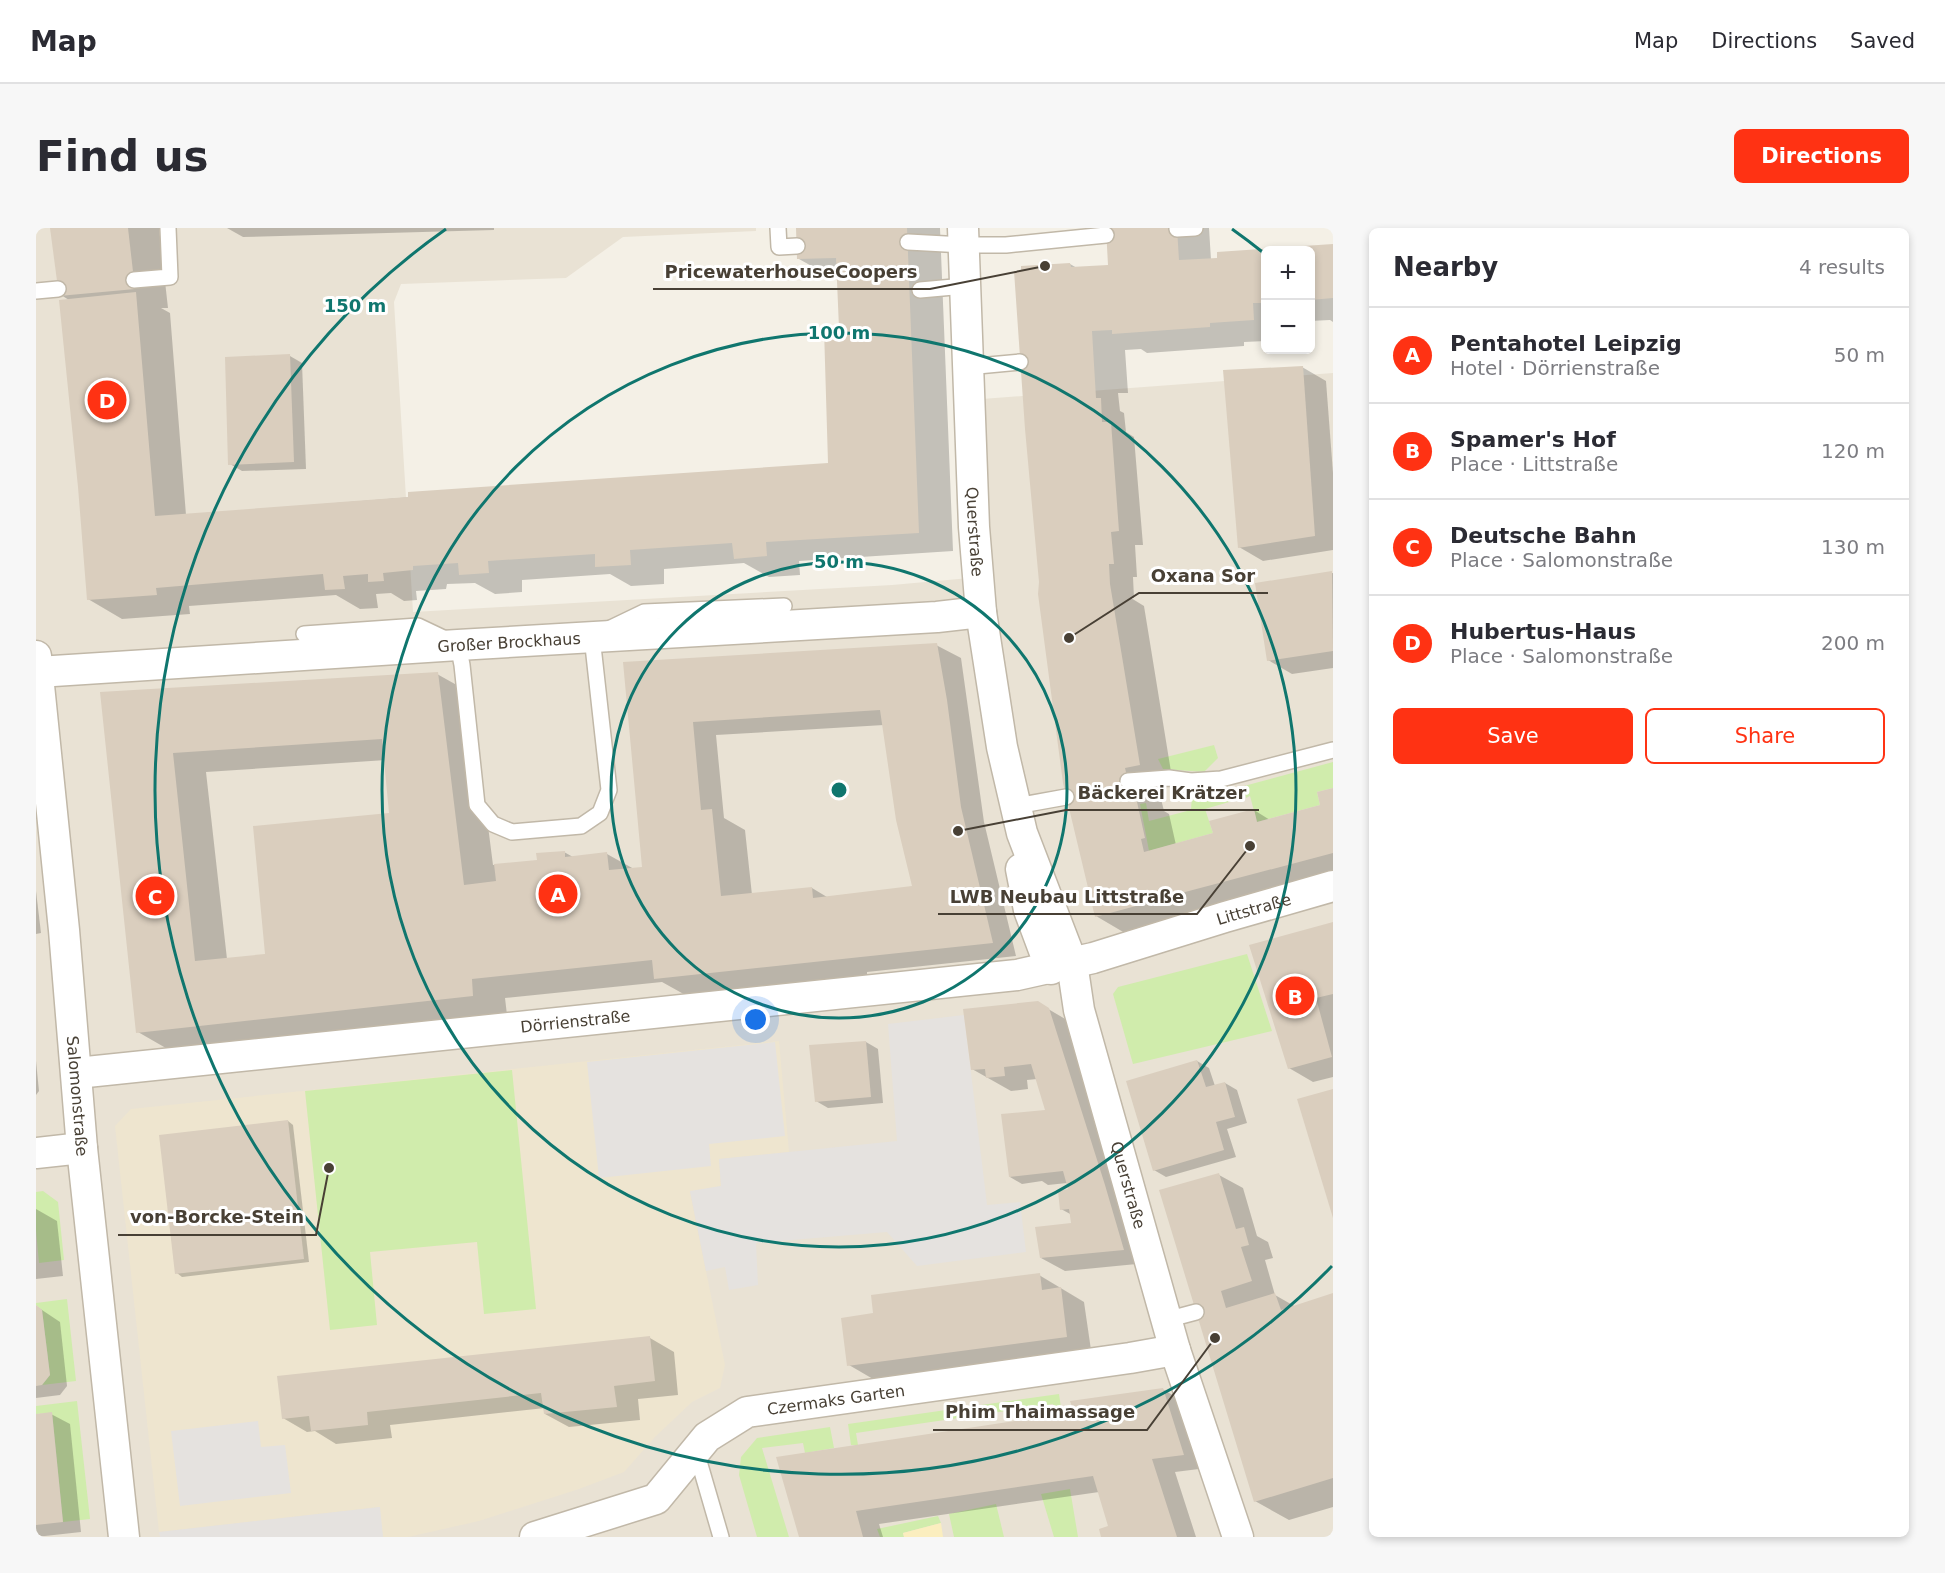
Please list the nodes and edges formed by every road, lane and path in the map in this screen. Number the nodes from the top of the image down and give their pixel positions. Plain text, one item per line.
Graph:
1 (168, 228) edge
2 (778, 228) edge
3 (1195, 228) edge
4 (1177, 229) edge
5 (1106, 235) dead end
6 (964, 237) edge
7 (908, 242) dead end
8 (797, 246) dead end
9 (134, 280) dead end
10 (965, 286) junction
11 (58, 289) dead end
12 (920, 290) dead end
13 (36, 291) edge
14 (1020, 362) dead end
15 (968, 367) junction
16 (784, 606) dead end
17 (981, 612) junction
18 (304, 634) dead end
19 (592, 637) junction
20 (458, 645) junction
21 (37, 664) edge
22 (1333, 750) edge
23 (1128, 781) dead end
24 (1066, 796) dead end
25 (1019, 820) junction
26 (1333, 886) edge
27 (1062, 966) junction
28 (77, 1073) junction
29 (82, 1148) junction
30 (36, 1153) edge
31 (1196, 1312) dead end
32 (1166, 1320) junction
33 (1175, 1350) junction
34 (696, 1451) junction
35 (124, 1537) edge
36 (535, 1537) edge
37 (721, 1537) edge
38 (1238, 1537) edge

1 - 9 lane
2 - 8 lane
3 - 4 lane
5 - 6 lane
6 - 7 lane
6 - 10 street, Querstraße
10 - 12 lane
10 - 15 street, Querstraße
11 - 13 lane
14 - 15 lane
15 - 17 street, Querstraße
16 - 19 lane
17 - 19 street, Großer Brockhaus
17 - 25 street, Querstraße
18 - 20 lane
19 - 20 street, Großer Brockhaus
19 - 20 lane
20 - 21 street, Großer Brockhaus
21 - 28 street, Salomonstraße
22 - 23 lane
24 - 25 lane
25 - 27 street, Querstraße
26 - 27 street, Littstraße
27 - 28 street, Dörrienstraße
27 - 32 street, Querstraße
28 - 29 street, Salomonstraße
29 - 30 street
29 - 35 street, Salomonstraße
31 - 32 lane
32 - 33 street, Querstraße
33 - 34 street, Czermaks Garten
33 - 38 street, Querstraße
34 - 36 street, Czermaks Garten
34 - 37 lane

